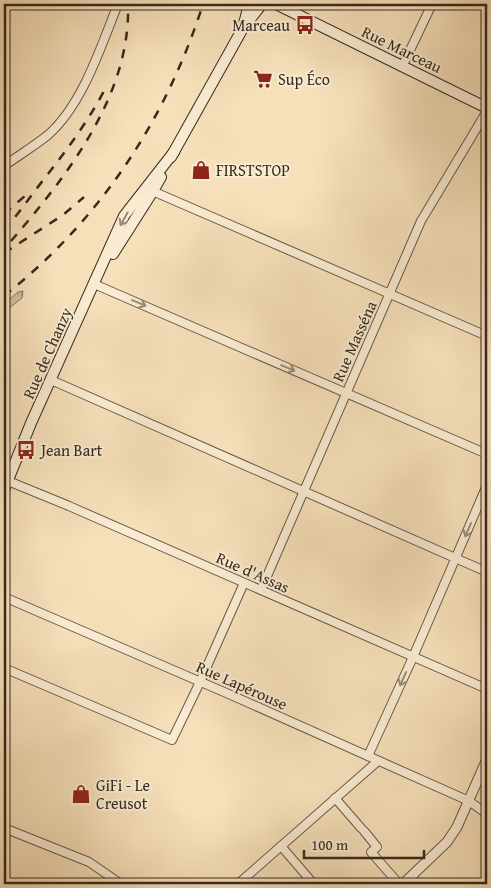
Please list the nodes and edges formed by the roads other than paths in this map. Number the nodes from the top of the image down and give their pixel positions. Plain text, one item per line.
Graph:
1 (118, 4) edge
2 (249, 4) edge
3 (262, 4) edge
4 (276, 4) edge
5 (432, 4) edge
6 (243, 28) junction
7 (402, 67) junction
8 (487, 109) edge
9 (4, 166) edge
10 (149, 190) junction
11 (94, 284) junction
12 (390, 293) junction
13 (487, 336) edge
14 (51, 380) junction
15 (346, 393) junction
16 (487, 454) edge
17 (6, 485) edge
18 (487, 485) edge
19 (304, 491) junction
20 (455, 558) junction
21 (487, 572) edge
22 (244, 583) junction
23 (261, 590) junction
24 (4, 597) edge
25 (414, 657) junction
26 (4, 668) edge
27 (200, 682) junction
28 (487, 689) edge
29 (368, 756) junction
30 (487, 759) edge
31 (378, 760) junction
32 (336, 798) junction
33 (469, 801) junction
34 (487, 814) edge
35 (4, 828) edge
36 (281, 846) junction
37 (312, 882) dead end
38 (121, 884) edge
39 (238, 884) edge
40 (399, 884) edge
41 (403, 884) edge

1 - 9 street
2 - 6 main road, Rue de Chanzy
3 - 6 main road, Rue de Chanzy
4 - 7 main road, Rue Marceau
5 - 7 street
6 - 10 main road, Rue de Chanzy
7 - 8 main road, Rue Marceau
8 - 12 street, Rue Masséna
10 - 11 main road, Rue de Chanzy
10 - 12 street
11 - 14 main road, Rue de Chanzy
11 -> 15 street
12 - 13 street
12 - 15 street, Rue Masséna
14 - 17 main road, Rue de Chanzy
14 - 19 street
15 - 16 street
15 - 19 street, Rue Masséna
17 - 22 street, Rue d'Assas
18 -> 20 street
19 - 20 street
19 - 23 street, Rue Masséna
20 - 21 street
20 - 25 street
22 - 23 street, Rue d'Assas
22 - 27 street
23 - 25 street, Rue d'Assas
24 - 27 street, Rue Lapérouse
25 - 28 street, Rue d'Assas
25 -> 29 street
26 - 27 street
27 - 29 street, Rue Lapérouse
29 - 31 street, Rue Lapérouse
30 - 33 street
31 - 32 street
31 - 33 street, Rue Lapérouse
32 - 36 street
32 - 40 street
33 - 34 street, Rue Lapérouse
33 - 41 street
35 - 38 street
36 - 37 street
36 - 39 street

